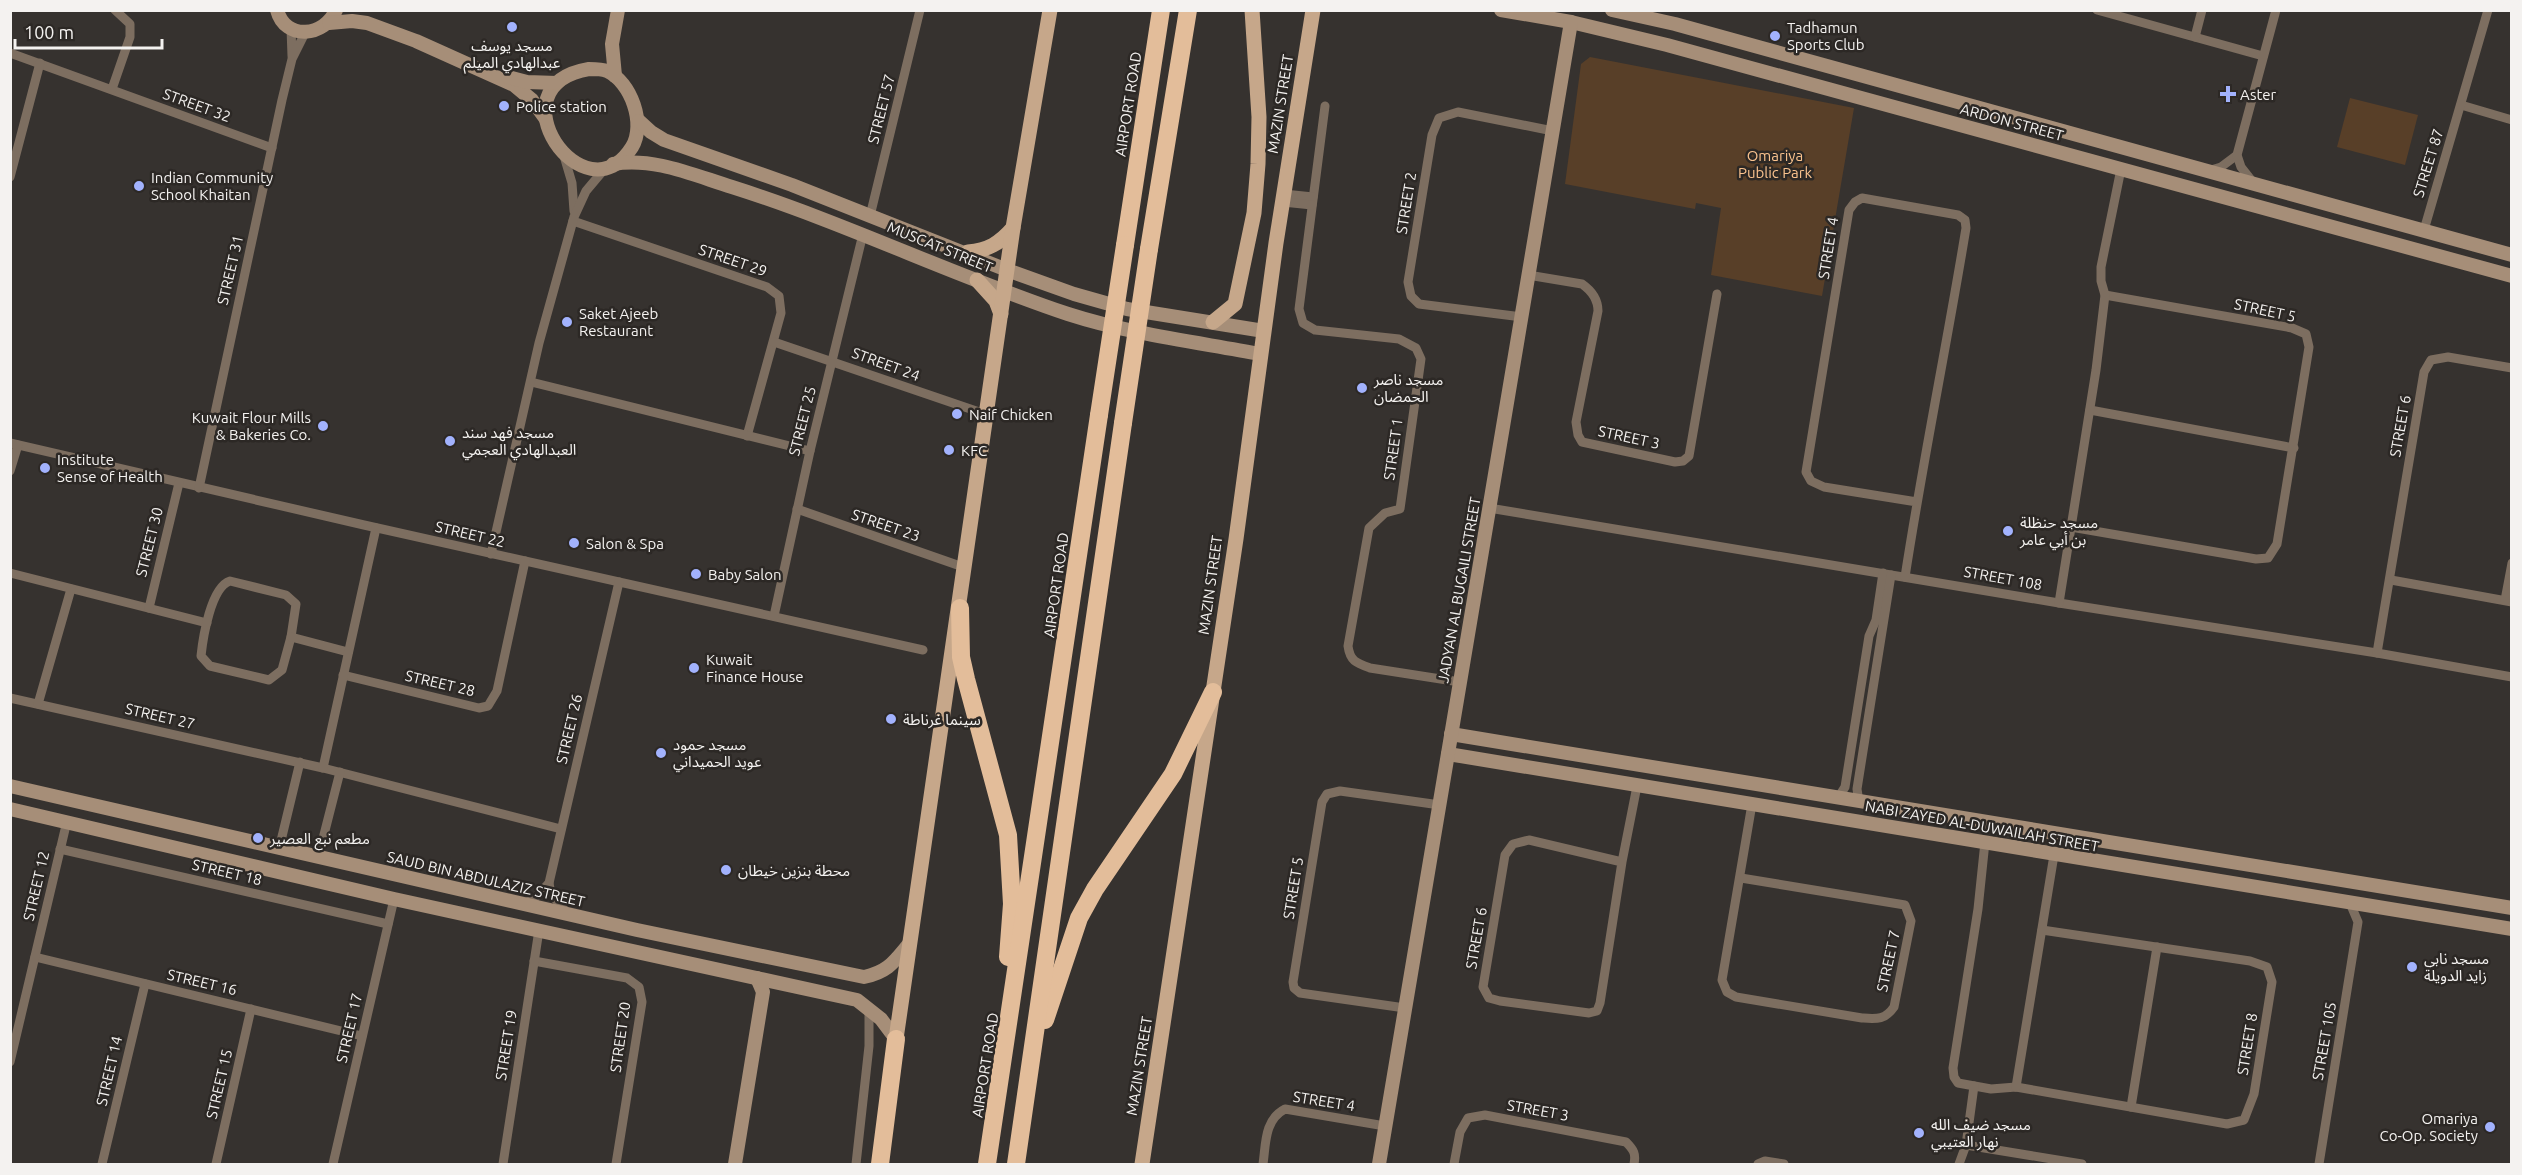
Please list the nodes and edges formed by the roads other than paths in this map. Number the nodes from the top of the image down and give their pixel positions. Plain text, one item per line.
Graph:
1 (115, 10) edge
2 (277, 10) edge
3 (352, 10) edge
4 (618, 10) edge
5 (920, 10) edge
6 (1050, 10) edge
7 (1161, 10) edge
8 (1188, 10) edge
9 (1252, 10) edge
10 (1313, 10) edge
11 (1501, 10) edge
12 (1612, 10) edge
13 (2097, 10) edge
14 (2202, 10) edge
15 (2276, 10) edge
16 (2488, 10) edge
17 (332, 17) edge
18 (1571, 22) junction
19 (367, 23) junction
20 (1675, 24) junction
21 (291, 28) junction
22 (305, 33) junction
23 (2195, 37) junction
24 (612, 44) junction
25 (1667, 45) junction
26 (10, 52) edge
27 (2263, 56) junction
28 (292, 59) junction
29 (40, 63) junction
30 (589, 69) junction
31 (486, 71) junction
32 (615, 76) junction
33 (558, 83) junction
34 (112, 89) junction
35 (1912, 90) junction
36 (2461, 105) junction
37 (1325, 106) dead end
38 (1908, 112) junction
39 (545, 118) junction
40 (2511, 120) edge
41 (639, 121) junction
42 (1553, 131) junction
43 (272, 148) junction
44 (2237, 155) junction
45 (564, 156) junction
46 (610, 165) junction
47 (2121, 169) junction
48 (2208, 171) junction
49 (10, 177) edge
50 (2256, 184) junction
51 (792, 185) junction
52 (820, 196) junction
53 (1283, 198) junction
54 (1312, 201) junction
55 (780, 202) junction
56 (811, 214) junction
57 (870, 216) junction
58 (573, 219) junction
59 (1013, 228) junction
60 (2424, 231) junction
61 (863, 234) junction
62 (968, 252) junction
63 (2511, 255) edge
64 (1007, 270) junction
65 (1528, 275) junction
66 (2511, 276) edge
67 (977, 280) junction
68 (1004, 290) junction
69 (1717, 294) dead end
70 (2105, 296) junction
71 (1001, 315) junction
72 (1522, 317) junction
73 (1213, 322) junction
74 (1264, 331) junction
75 (774, 342) junction
76 (1260, 354) junction
77 (833, 360) junction
78 (2511, 368) edge
79 (531, 382) junction
80 (2091, 410) junction
81 (988, 416) junction
82 (747, 436) junction
83 (14, 444) edge
84 (2294, 448) junction
85 (810, 451) junction
86 (10, 471) edge
87 (180, 483) junction
88 (199, 488) junction
89 (1917, 502) junction
90 (1490, 508) junction
91 (797, 509) junction
92 (2071, 527) junction
93 (376, 528) junction
94 (491, 554) junction
95 (525, 561) junction
96 (2511, 563) edge
97 (966, 568) junction
98 (10, 573) edge
99 (1887, 574) junction
100 (1905, 577) junction
101 (2391, 580) junction
102 (619, 582) junction
103 (71, 589) junction
104 (2508, 601) edge
105 (2059, 603) junction
106 (149, 608) junction
107 (960, 608) junction
108 (774, 616) junction
109 (207, 623) junction
110 (1869, 636) junction
111 (291, 637) junction
112 (1882, 638) junction
113 (923, 650) dead end
114 (348, 652) junction
115 (2377, 653) junction
116 (343, 675) junction
117 (2511, 677) edge
118 (1460, 682) junction
119 (1213, 692) junction
120 (11, 700) edge
121 (38, 704) junction
122 (1451, 734) junction
123 (1543, 750) junction
124 (1851, 753) junction
125 (1448, 754) junction
126 (1572, 754) junction
127 (1863, 755) junction
128 (300, 762) junction
129 (323, 768) junction
130 (1540, 770) junction
131 (340, 772) junction
132 (1566, 774) junction
133 (10, 786) edge
134 (1637, 786) junction
135 (1838, 798) junction
136 (1859, 802) junction
137 (1752, 804) junction
138 (1440, 805) junction
139 (10, 808) edge
140 (1952, 816) junction
141 (67, 821) junction
142 (1986, 822) junction
143 (561, 829) junction
144 (224, 836) junction
145 (1951, 836) junction
146 (1986, 842) junction
147 (252, 843) junction
148 (60, 849) junction
149 (279, 849) junction
150 (2054, 855) junction
151 (218, 857) junction
152 (318, 858) junction
153 (241, 862) junction
154 (1622, 862) junction
155 (1741, 878) junction
156 (2338, 879) junction
157 (549, 883) junction
158 (394, 899) junction
159 (2335, 901) junction
160 (522, 903) junction
161 (2349, 903) junction
162 (2373, 906) junction
163 (2511, 908) edge
164 (568, 914) junction
165 (2358, 922) junction
166 (388, 924) junction
167 (2511, 928) edge
168 (539, 930) junction
169 (637, 930) junction
170 (2042, 930) junction
171 (665, 936) junction
172 (909, 944) junction
173 (2157, 947) junction
174 (634, 951) junction
175 (659, 956) junction
176 (35, 957) junction
177 (534, 961) junction
178 (864, 977) junction
179 (757, 978) junction
180 (774, 981) junction
181 (145, 984) junction
182 (763, 992) junction
183 (857, 1000) junction
184 (869, 1008) junction
185 (1405, 1008) junction
186 (251, 1009) junction
187 (362, 1036) junction
188 (896, 1039) junction
189 (1033, 1053) junction
190 (10, 1062) edge
191 (1000, 1084) junction
192 (1974, 1086) junction
193 (2016, 1087) junction
194 (2131, 1107) junction
195 (1385, 1126) junction
196 (1966, 1145) junction
197 (102, 1164) edge
198 (216, 1164) edge
199 (333, 1164) edge
200 (503, 1164) edge
201 (616, 1164) edge
202 (735, 1164) edge
203 (856, 1164) edge
204 (880, 1164) edge
205 (987, 1164) edge
206 (1016, 1164) edge
207 (1142, 1164) edge
208 (1263, 1164) edge
209 (1379, 1164) edge
210 (1454, 1164) edge
211 (1634, 1164) edge
212 (1758, 1164) edge
213 (1784, 1164) edge
214 (1959, 1164) edge
215 (2082, 1164) edge
216 (2319, 1164) edge

1 - 34 street
2 - 21 street
3 - 19 street
4 - 24 street
5 - 57 street, STREET 57
6 - 59 main road
7 - 191 highway, AIRPORT ROAD, bridge
8 - 189 highway, bridge
9 - 73 main road
10 - 53 main road, MAZIN STREET
11 - 18 street, ARDON STREET
12 - 20 street, ARDON STREET
13 - 23 street
14 - 23 street
15 - 27 street
16 - 36 street, STREET 87
17 - 19 street
17 - 22 street
18 - 25 street, ARDON STREET
18 - 42 street, JADYAN AL BUGAILI STREET
19 - 31 street
20 - 25 street
20 - 35 street, ARDON STREET
21 - 22 street
21 - 28 street, STREET 31
22 - 28 street, STREET 31
23 - 27 street
24 - 30 street
24 - 32 street
25 - 38 street, ARDON STREET
26 - 29 street, STREET 32
27 - 44 street
28 - 43 street, STREET 31
29 - 34 street, STREET 32
29 - 49 street
30 - 32 street
30 - 33 street
31 - 33 street
31 - 39 street
32 - 41 street
33 - 39 street
34 - 43 street, STREET 32
35 - 38 street
35 - 48 street, ARDON STREET
36 - 40 street
36 - 60 street, STREET 87
37 - 54 street, STREET 1
38 - 47 street, ARDON STREET
39 - 45 street
41 - 46 street
41 - 51 street, MUSCAT STREET
42 - 65 street, JADYAN AL BUGAILI STREET
42 - 72 street, STREET 2
43 - 88 street, STREET 31
44 - 48 street
44 - 50 street
45 - 46 street
45 - 58 street
46 - 55 street, MUSCAT STREET
46 - 58 street
47 - 66 street, ARDON STREET
47 - 70 street
48 - 50 street, ARDON STREET
50 - 60 street, ARDON STREET
51 - 52 street, MUSCAT STREET
51 - 55 street
52 - 56 street
52 - 57 street, MUSCAT STREET
53 - 54 street
53 - 74 main road, MAZIN STREET
54 - 118 street, STREET 1
55 - 56 street, MUSCAT STREET
56 - 61 street, MUSCAT STREET
57 - 62 street, MUSCAT STREET
58 - 75 street, STREET 29
58 - 79 street
59 - 62 main road
59 - 64 main road
60 - 63 street, ARDON STREET
61 - 67 street, MUSCAT STREET
61 - 77 street, STREET 25
62 - 64 street, MUSCAT STREET
64 - 68 main road
64 - 73 street, MUSCAT STREET
65 - 69 street, STREET 3
65 - 72 street, JADYAN AL BUGAILI STREET
67 - 68 street, MUSCAT STREET
67 - 71 main road
68 - 71 main road
68 - 76 street, MUSCAT STREET
70 - 80 street
70 - 84 street, STREET 5
71 - 81 main road
72 - 90 street, JADYAN AL BUGAILI STREET
73 - 74 street, MUSCAT STREET
74 - 76 main road, MAZIN STREET
75 - 77 street, STREET 24
75 - 82 street, STREET 29
76 - 119 main road, MAZIN STREET
77 - 81 street, STREET 24
77 - 85 street, STREET 25
78 - 101 street, STREET 6
79 - 82 street
79 - 94 street
80 - 84 street
80 - 92 street
81 - 97 main road
82 - 85 street
83 - 86 street
83 - 87 street, STREET 22
84 - 92 street, STREET 5
85 - 91 street, STREET 25
87 - 88 street, STREET 22
87 - 106 street, STREET 30
88 - 93 street, STREET 22
89 - 89 street, STREET 4
89 - 100 street, STREET 4
90 - 99 street, STREET 108
90 - 118 street, JADYAN AL BUGAILI STREET
91 - 97 street, STREET 23
91 - 108 street, STREET 25
92 - 105 street
93 - 94 street, STREET 22
93 - 114 street
94 - 95 street, STREET 22
95 - 102 street, STREET 22
95 - 116 street, STREET 28
96 - 104 street
97 - 107 main road
98 - 103 street
99 - 100 street, STREET 108
99 - 110 street
99 - 112 street
100 - 105 street, STREET 108
101 - 104 street
101 - 115 street, STREET 6
102 - 108 street, STREET 22
102 - 143 street, STREET 26
103 - 106 street
103 - 121 street
105 - 115 street, STREET 108
106 - 109 street
107 - 172 main road
107 - 191 highway
108 - 113 street, STREET 22
109 - 111 street
109 - 111 street
110 - 112 street
110 - 124 street
111 - 114 street
112 - 127 street
114 - 116 street
115 - 117 street, STREET 108
116 - 129 street
118 - 122 street, JADYAN AL BUGAILI STREET
119 - 189 highway
119 - 207 main road, MAZIN STREET
120 - 121 street, STREET 27
121 - 128 street, STREET 27
122 - 123 street, NABI ZAYED AL-DUWAILAH STREET
122 - 125 street, JADYAN AL BUGAILI STREET
123 - 126 street, NABI ZAYED AL-DUWAILAH STREET
123 - 130 street
124 - 127 street
124 - 135 street
125 - 130 street, NABI ZAYED AL-DUWAILAH STREET
125 - 138 street, JADYAN AL BUGAILI STREET
126 - 132 street
126 - 135 street, NABI ZAYED AL-DUWAILAH STREET
127 - 136 street
128 - 129 street, STREET 27
128 - 149 street
129 - 131 street, STREET 27
130 - 132 street, NABI ZAYED AL-DUWAILAH STREET
131 - 143 street, STREET 27
131 - 152 street
132 - 134 street, NABI ZAYED AL-DUWAILAH STREET
133 - 144 street, SAUD BIN ABDULAZIZ STREET
134 - 137 street, NABI ZAYED AL-DUWAILAH STREET
134 - 154 street, STREET 6
135 - 136 street, NABI ZAYED AL-DUWAILAH STREET
136 - 140 street, NABI ZAYED AL-DUWAILAH STREET
137 - 145 street, NABI ZAYED AL-DUWAILAH STREET
137 - 155 street, STREET 7
138 - 185 street, JADYAN AL BUGAILI STREET
138 - 185 street, STREET 5
139 - 141 street
140 - 142 street, NABI ZAYED AL-DUWAILAH STREET
140 - 145 street
141 - 148 street, STREET 12
141 - 151 street
142 - 146 street
142 - 156 street, NABI ZAYED AL-DUWAILAH STREET
143 - 157 street, STREET 26
144 - 147 street, SAUD BIN ABDULAZIZ STREET
144 - 151 street
145 - 146 street, NABI ZAYED AL-DUWAILAH STREET
146 - 150 street, NABI ZAYED AL-DUWAILAH STREET
146 - 192 street
147 - 149 street, SAUD BIN ABDULAZIZ STREET
147 - 153 street
148 - 166 street, STREET 18
148 - 176 street, STREET 12
149 - 152 street, SAUD BIN ABDULAZIZ STREET
150 - 159 street, NABI ZAYED AL-DUWAILAH STREET
150 - 170 street
151 - 153 street
152 - 160 street, SAUD BIN ABDULAZIZ STREET
153 - 158 street
154 - 154 street, STREET 6
155 - 155 street, STREET 7
156 - 159 street
156 - 163 street, NABI ZAYED AL-DUWAILAH STREET
157 - 160 street
157 - 164 street
158 - 166 street, STREET 17
158 - 168 street
159 - 161 street, NABI ZAYED AL-DUWAILAH STREET
160 - 164 street, SAUD BIN ABDULAZIZ STREET
161 - 162 street, NABI ZAYED AL-DUWAILAH STREET
161 - 165 street
162 - 165 street
162 - 167 street, NABI ZAYED AL-DUWAILAH STREET
164 - 169 street, SAUD BIN ABDULAZIZ STREET
165 - 216 street, STREET 105
166 - 187 street, STREET 17
168 - 174 street
168 - 177 street, STREET 19
169 - 171 street, SAUD BIN ABDULAZIZ STREET
169 - 174 street
170 - 173 street, STREET 8
170 - 193 street
171 - 175 street
171 - 178 street, SAUD BIN ABDULAZIZ STREET
172 - 178 street
172 - 188 main road
173 - 194 street
173 - 194 street, STREET 8
174 - 175 street
175 - 179 street
176 - 181 street, STREET 16
176 - 190 street, STREET 12
177 - 200 street, STREET 19
177 - 201 street, STREET 20
178 - 183 street
179 - 180 street
179 - 182 street
180 - 182 street
180 - 183 street
181 - 186 street, STREET 16
181 - 197 street, STREET 14
182 - 202 street
183 - 184 street
184 - 188 street
184 - 203 street
185 - 195 street, JADYAN AL BUGAILI STREET
186 - 187 street, STREET 16
186 - 198 street, STREET 15
187 - 199 street, STREET 17
188 - 204 highway
189 - 206 highway
191 - 205 highway, AIRPORT ROAD
192 - 193 street, STREET 8
192 - 196 street
193 - 194 street, STREET 8
195 - 208 street, STREET 4
195 - 209 street, JADYAN AL BUGAILI STREET
196 - 214 street
196 - 215 street
210 - 211 street, STREET 3
212 - 213 street

